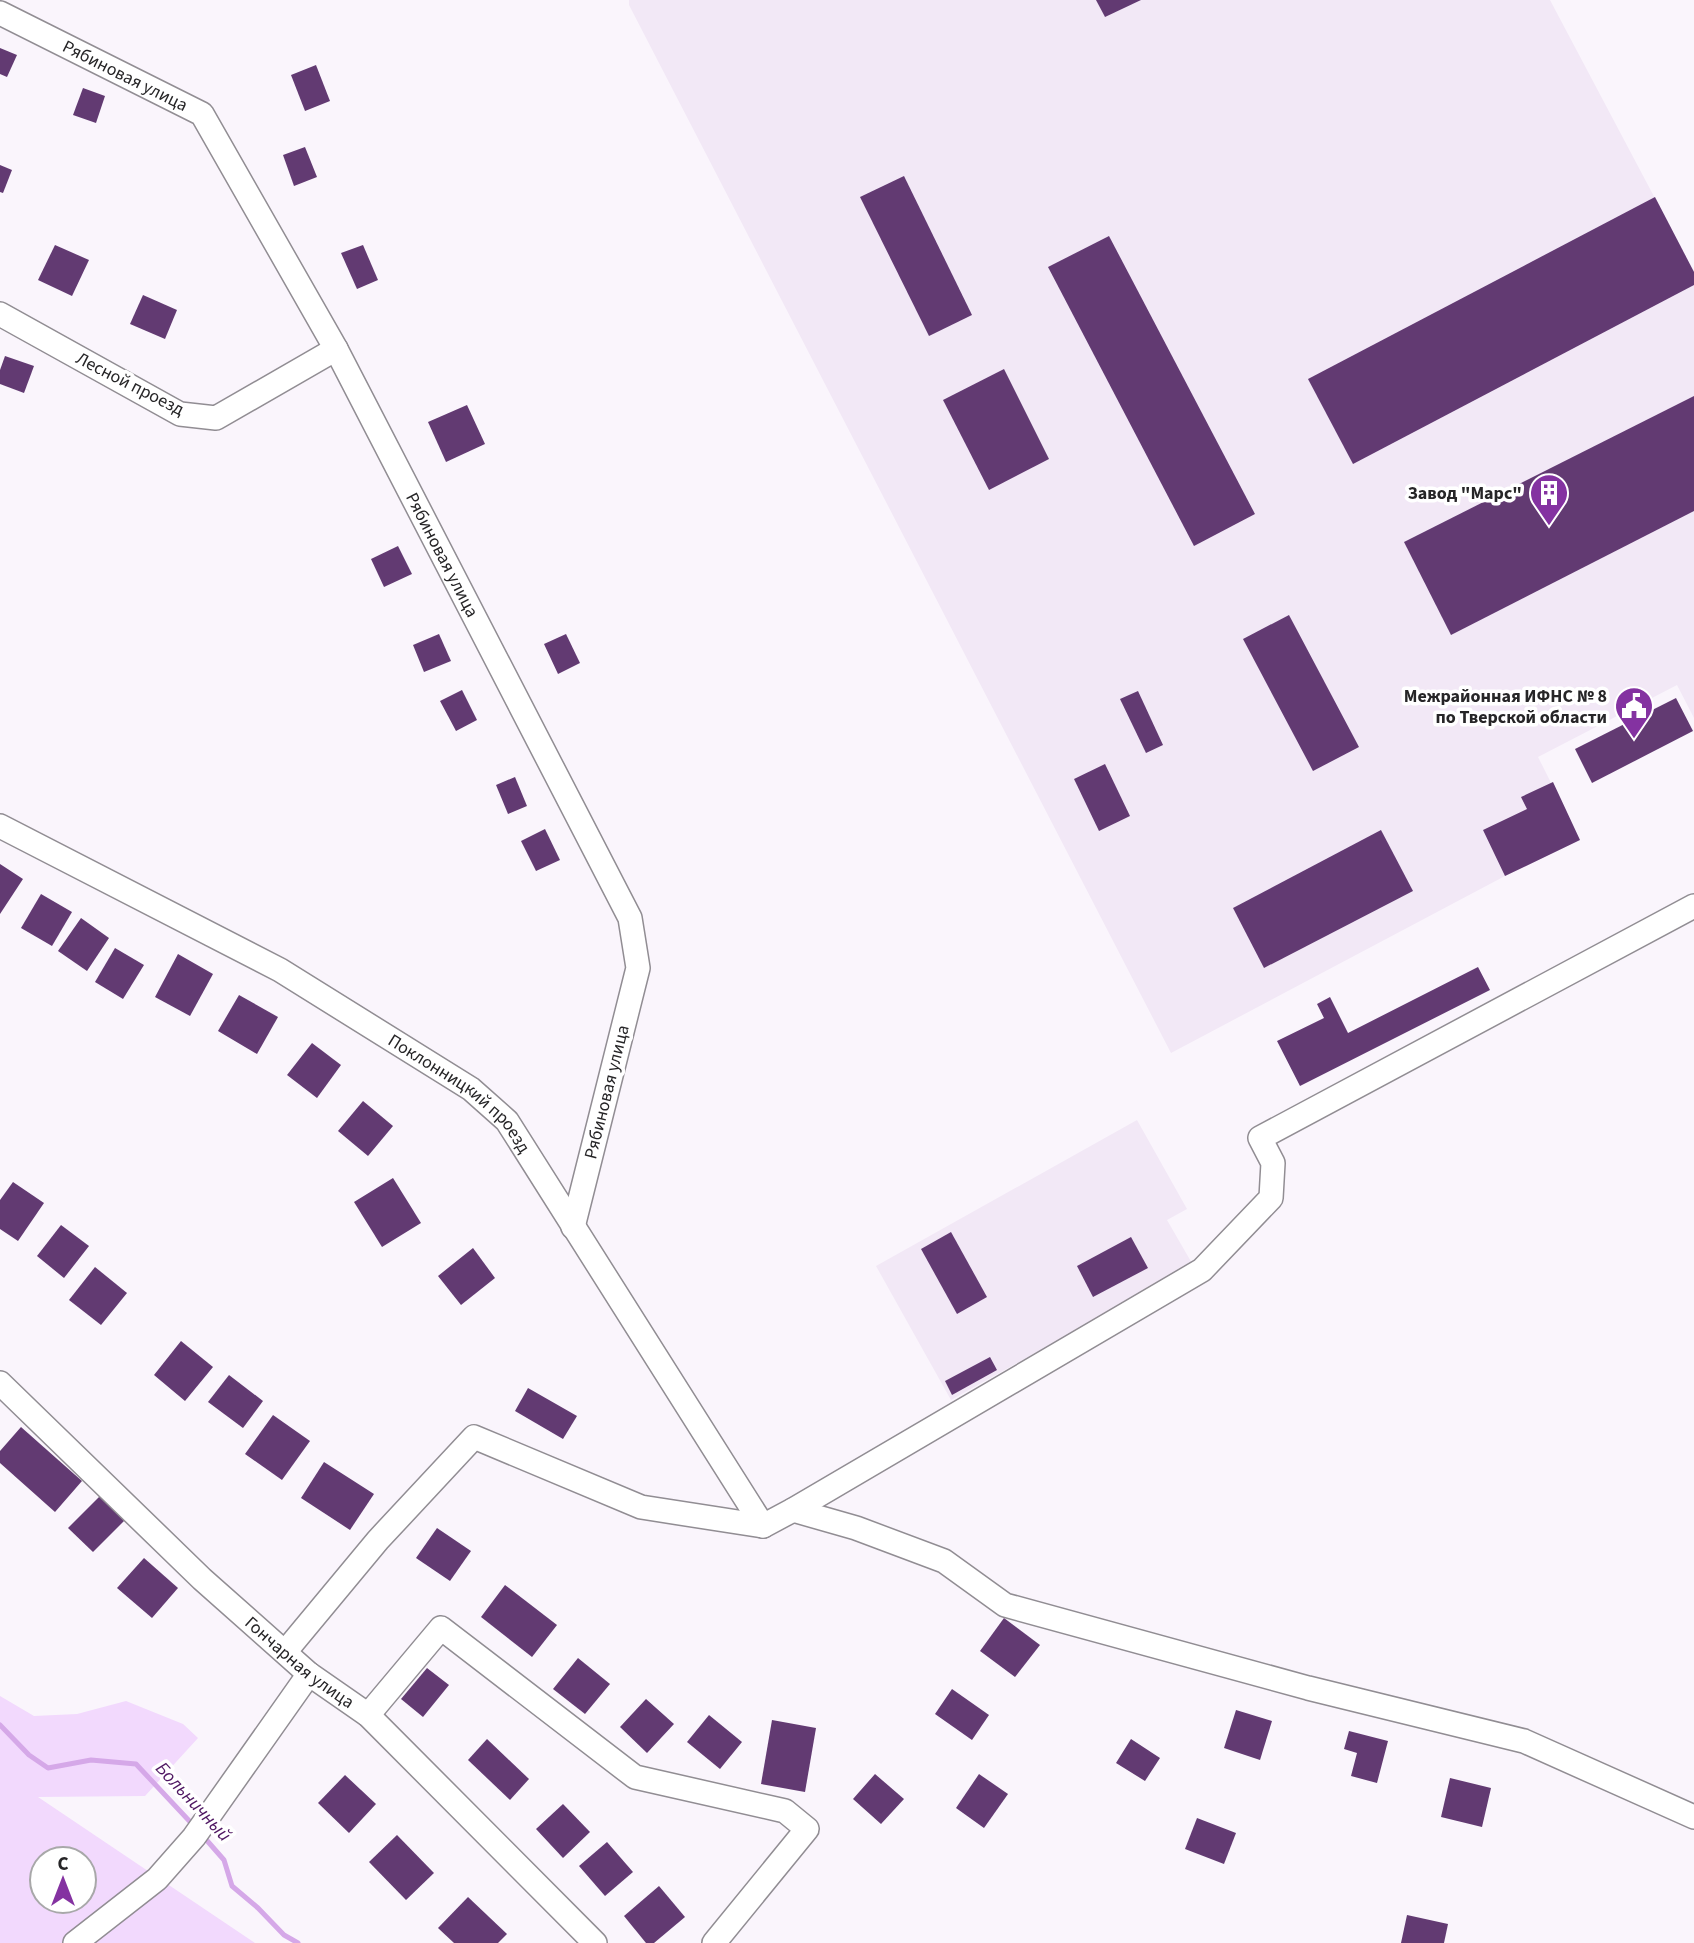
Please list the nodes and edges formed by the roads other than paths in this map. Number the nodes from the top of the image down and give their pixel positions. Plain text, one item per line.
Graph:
1 (0, 13) edge
2 (0, 314) edge
3 (336, 349) junction
4 (0, 825) edge
5 (1694, 906) edge
6 (573, 1227) junction
7 (0, 1383) edge
8 (793, 1510) junction
9 (763, 1526) junction
10 (285, 1652) junction
11 (309, 1674) junction
12 (368, 1715) junction
13 (1694, 1817) edge
14 (75, 1943) edge
15 (596, 1943) edge
16 (714, 1943) edge

1 - 3 street, Рябиновая улица
2 - 3 street, Лесной проезд
3 - 6 street, Рябиновая улица
4 - 6 street, Поклонницкий проезд
5 - 8 street
6 - 9 street, Поклонницкий проезд
7 - 10 street, Гончарная улица
8 - 9 street
8 - 13 street
9 - 10 street
10 - 11 street, Гончарная улица
11 - 12 street, Гончарная улица
11 - 14 street
12 - 15 street, Гончарная улица
12 - 16 street

